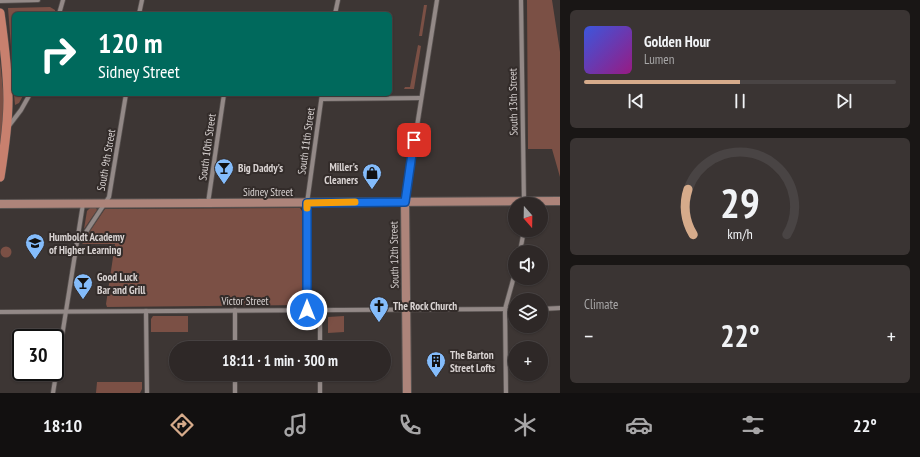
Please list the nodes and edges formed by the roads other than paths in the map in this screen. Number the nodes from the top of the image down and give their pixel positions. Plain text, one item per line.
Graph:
1 (38, 0) edge
2 (63, 0) edge
3 (142, 0) edge
4 (338, 0) edge
5 (437, 0) edge
6 (521, 0) edge
7 (0, 1) edge
8 (60, 12) edge
9 (139, 12) edge
10 (335, 12) edge
11 (0, 13) edge
12 (29, 96) edge
13 (126, 96) edge
14 (224, 96) edge
15 (421, 98) junction
16 (322, 99) joint
17 (7, 129) junction
18 (0, 177) edge
19 (524, 197) edge
20 (560, 201) edge
21 (405, 202) junction
22 (548, 202) edge
23 (83, 203) junction
24 (105, 203) junction
25 (208, 203) junction
26 (307, 203) junction
27 (508, 203) edge
28 (0, 204) edge
29 (76, 243) junction
30 (512, 285) edge
31 (560, 308) edge
32 (506, 309) junction
33 (548, 309) edge
34 (235, 310) junction
35 (307, 310) junction
36 (320, 310) junction
37 (406, 310) junction
38 (65, 311) junction
39 (146, 311) junction
40 (0, 312) edge
41 (235, 341) edge
42 (320, 341) edge
43 (235, 381) edge
44 (320, 381) edge
45 (53, 393) edge
46 (147, 393) edge
47 (235, 393) edge
48 (320, 393) edge
49 (407, 393) edge
50 (506, 393) edge

1 - 7 street
2 - 8 street
3 - 9 street
4 - 10 street
5 - 15 street, South 12th Street
6 - 19 street, South 13th Street
11 - 17 main road
12 - 17 street
13 - 24 street, South 9th Street
14 - 25 street, South 10th Street
15 - 16 street
15 - 21 street, South 12th Street
16 - 26 street, South 11th Street
17 - 18 main road
20 - 22 street, Sidney Street
21 - 26 street, Sidney Street
21 - 27 street, Sidney Street
21 - 37 street, South 12th Street
23 - 24 street, Sidney Street
23 - 28 street, Sidney Street
23 - 29 street
24 - 25 street, Sidney Street
24 - 29 street, South 9th Street
25 - 26 street, Sidney Street
26 - 35 street, South 11th Street
29 - 38 street
30 - 32 street
31 - 33 street
32 - 37 street, Victor Street
32 - 50 street
34 - 35 street, Victor Street
34 - 39 street, Victor Street
34 - 41 street
35 - 36 street, Victor Street
36 - 37 street, Victor Street
36 - 42 street
37 - 49 street, South 12th Street
38 - 39 street, Victor Street
38 - 40 street, Victor Street
38 - 45 street
39 - 46 street
43 - 47 street
44 - 48 street

